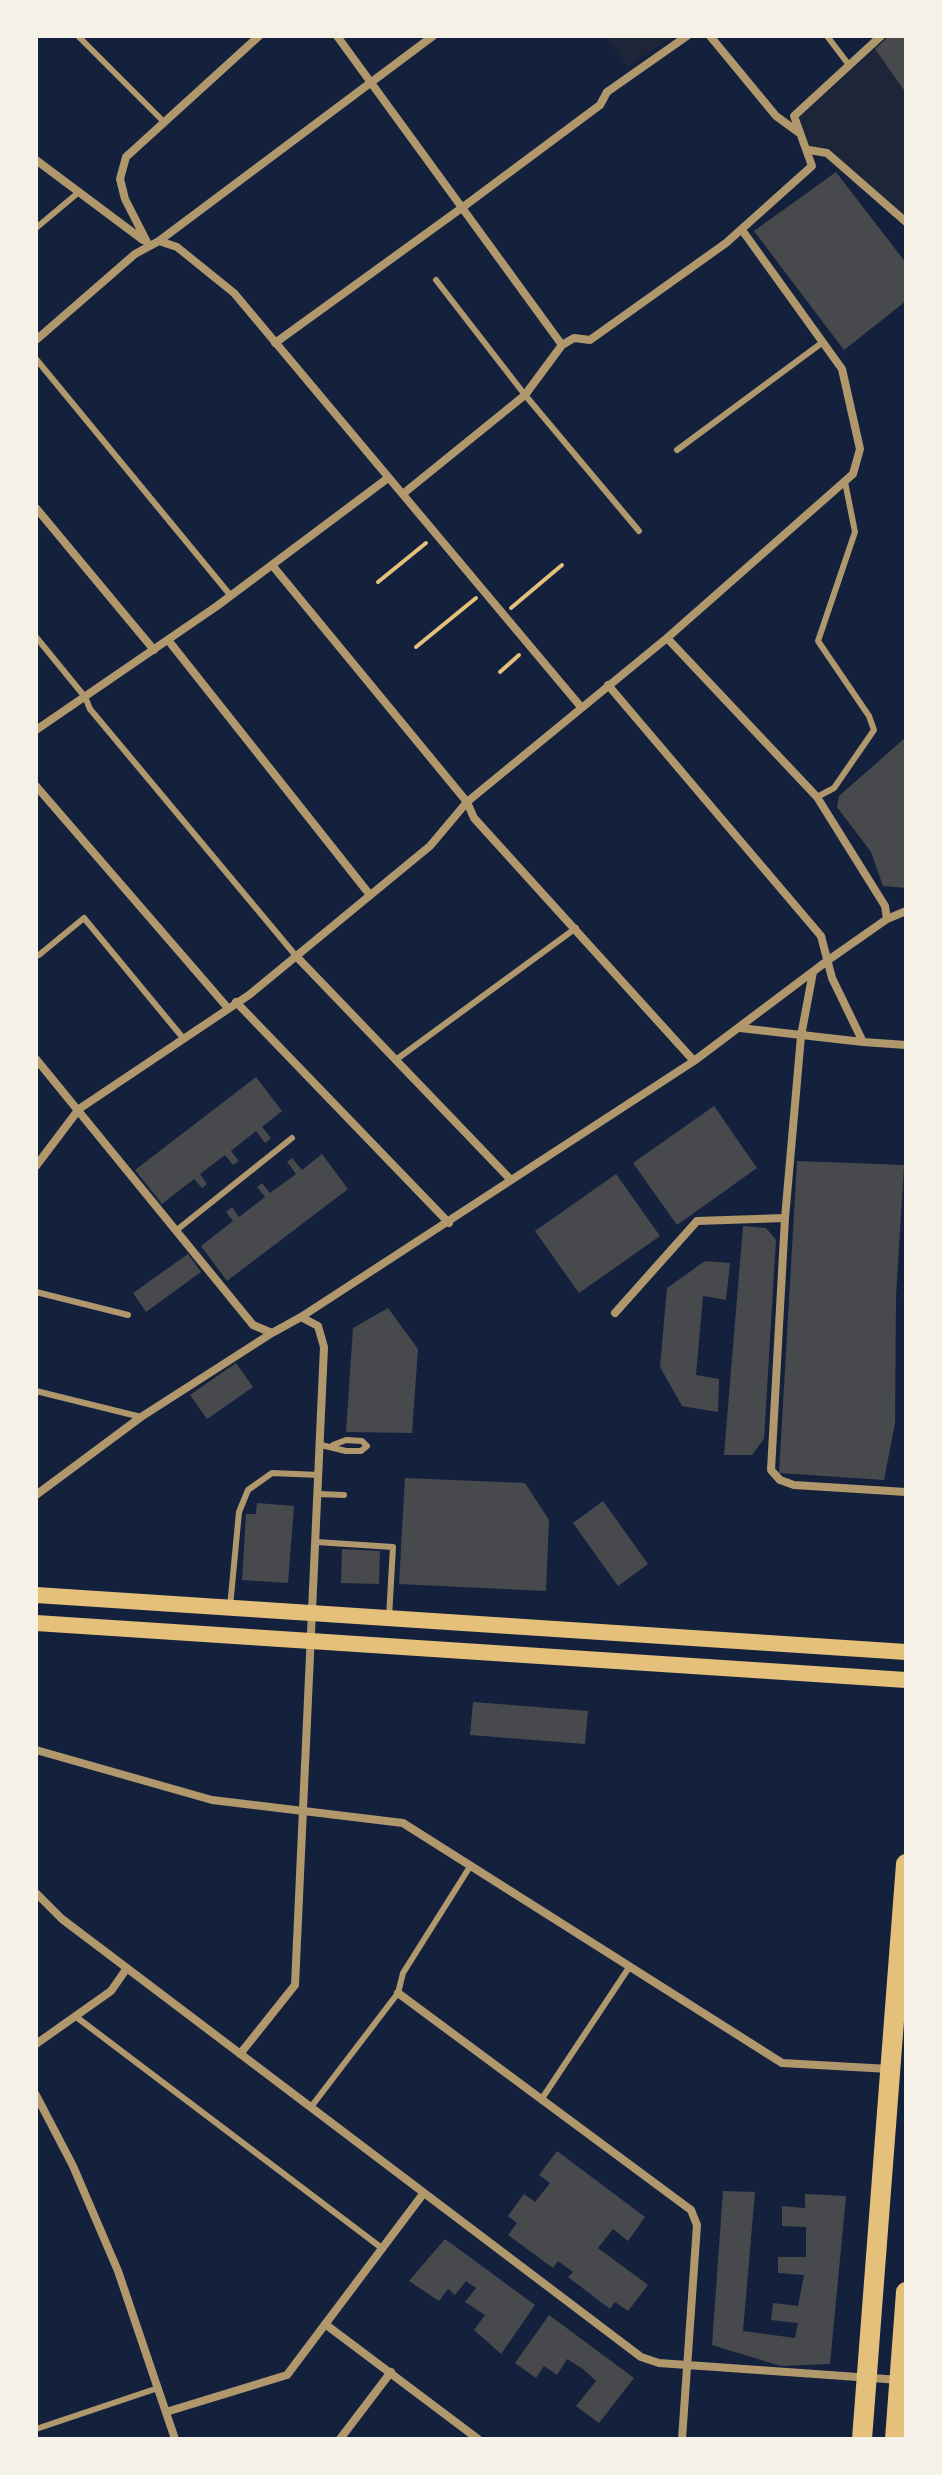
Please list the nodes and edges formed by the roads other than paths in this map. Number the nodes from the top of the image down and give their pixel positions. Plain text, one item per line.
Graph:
1 (78, 36) edge
2 (259, 36) edge
3 (337, 36) edge
4 (433, 36) edge
5 (687, 36) edge
6 (710, 36) edge
7 (827, 36) edge
8 (881, 36) edge
9 (849, 65) junction
10 (372, 81) junction
11 (163, 121) junction
12 (799, 132) junction
13 (809, 150) junction
14 (36, 160) edge
15 (81, 191) junction
16 (463, 207) junction
17 (906, 222) edge
18 (36, 228) edge
19 (742, 230) junction
20 (159, 241) junction
21 (149, 246) junction
22 (436, 280) dead end
23 (36, 340) edge
24 (823, 342) junction
25 (275, 343) junction
26 (562, 345) junction
27 (36, 359) edge
28 (525, 395) junction
29 (677, 450) dead end
30 (388, 478) junction
31 (845, 482) junction
32 (404, 493) junction
33 (36, 508) edge
34 (639, 531) dead end
35 (272, 565) junction
36 (231, 596) junction
37 (36, 637) edge
38 (667, 638) junction
39 (168, 640) junction
40 (154, 650) junction
41 (608, 685) junction
42 (85, 697) junction
43 (581, 707) junction
44 (36, 730) edge
45 (36, 786) edge
46 (817, 797) junction
47 (467, 802) junction
48 (370, 895) junction
49 (906, 911) edge
50 (887, 919) junction
51 (576, 928) junction
52 (39, 955) dead end
53 (296, 956) junction
54 (827, 961) junction
55 (813, 972) junction
56 (236, 1002) junction
57 (227, 1007) junction
58 (740, 1028) junction
59 (801, 1036) junction
60 (183, 1038) junction
61 (863, 1042) junction
62 (906, 1045) edge
63 (36, 1059) edge
64 (397, 1059) junction
65 (694, 1061) junction
66 (79, 1109) junction
67 (292, 1138) dead end
68 (36, 1166) edge
69 (511, 1180) junction
70 (785, 1218) junction
71 (449, 1223) junction
72 (178, 1229) junction
73 (36, 1292) edge
74 (615, 1313) dead end
75 (128, 1315) dead end
76 (301, 1317) junction
77 (272, 1333) junction
78 (36, 1391) edge
79 (141, 1417) junction
80 (321, 1445) junction
81 (332, 1445) junction
82 (319, 1475) junction
83 (38, 1491) edge
84 (906, 1492) edge
85 (318, 1494) junction
86 (344, 1495) dead end
87 (316, 1542) junction
88 (36, 1595) edge
89 (230, 1609) junction
90 (312, 1615) junction
91 (389, 1621) junction
92 (36, 1623) edge
93 (311, 1643) junction
94 (906, 1652) edge
95 (906, 1680) edge
96 (36, 1750) edge
97 (300, 1811) junction
98 (906, 1864) edge
99 (471, 1865) junction
100 (36, 1893) edge
101 (630, 1966) junction
102 (127, 1968) junction
103 (398, 1993) junction
104 (75, 2016) junction
105 (36, 2044) edge
106 (240, 2054) junction
107 (892, 2069) junction
108 (36, 2095) edge
109 (541, 2100) junction
110 (311, 2107) junction
111 (423, 2194) junction
112 (383, 2249) junction
113 (906, 2292) edge
114 (325, 2324) junction
115 (688, 2365) junction
116 (391, 2372) junction
117 (867, 2378) junction
118 (903, 2380) edge
119 (158, 2388) junction
120 (166, 2412) junction
121 (36, 2429) edge
122 (175, 2439) edge
123 (340, 2439) edge
124 (478, 2439) edge
125 (682, 2439) edge
126 (862, 2439) edge
127 (895, 2439) edge

1 - 11 lane
2 - 11 street
3 - 10 street
4 - 10 street
5 - 16 street
6 - 12 street
7 - 9 lane
8 - 9 street
9 - 12 street
10 - 16 street
10 - 20 street
11 - 21 street
12 - 13 street
13 - 17 street
13 - 19 street
14 - 15 street
15 - 18 lane
15 - 21 street
16 - 25 street
16 - 26 street
19 - 24 street
19 - 26 street
20 - 21 street
20 - 25 street
21 - 23 street
22 - 28 lane
24 - 29 lane
24 - 31 street
25 - 30 street
26 - 28 street
27 - 36 lane
28 - 32 street
28 - 34 lane
30 - 32 street
30 - 35 street
31 - 38 street
31 - 46 lane
32 - 43 street
33 - 40 street
35 - 36 street
35 - 47 street
36 - 39 street
37 - 42 lane
38 - 41 street
38 - 46 street
39 - 40 street
39 - 48 street
40 - 42 street
41 - 43 street
41 - 54 street
42 - 44 street
42 - 53 lane
43 - 47 street
45 - 57 street
46 - 50 street
47 - 48 street
47 - 51 street
48 - 53 street
49 - 50 street
50 - 54 street
51 - 64 lane
51 - 65 street
52 - 60 lane
53 - 56 street
53 - 64 street
54 - 55 street
54 - 61 street
55 - 58 street
55 - 59 street
56 - 57 street
56 - 71 street
57 - 60 street
58 - 59 street
58 - 65 street
59 - 61 street
59 - 70 street
60 - 66 street
61 - 62 street
63 - 66 street
64 - 69 street
65 - 69 street
66 - 68 street
66 - 72 street
67 - 72 lane
69 - 71 street
70 - 74 street
70 - 84 street
71 - 76 street
72 - 77 street
73 - 75 lane
76 - 77 street
76 - 80 street
77 - 79 street
78 - 79 lane
79 - 83 street
80 - 81 lane
80 - 82 street
81 - 81 lane
82 - 85 street
82 - 89 lane
85 - 86 lane
85 - 87 street
87 - 90 street
87 - 91 lane
88 - 89 main road
89 - 90 main road
90 - 91 main road
90 - 93 street
91 - 94 main road
92 - 93 main road
93 - 95 main road
93 - 97 street
96 - 97 street
97 - 99 street
97 - 106 street
98 - 107 main road
99 - 101 street
99 - 103 lane
100 - 102 street
101 - 107 street
101 - 109 lane
102 - 104 street
102 - 106 street
103 - 109 street
103 - 110 lane
104 - 105 street
104 - 112 lane
106 - 110 street
107 - 117 main road
108 - 119 street
109 - 115 street
110 - 111 street
111 - 112 street
111 - 115 street
112 - 114 street
113 - 118 main road
114 - 116 street
114 - 120 street
115 - 117 street
115 - 125 street
116 - 123 street
116 - 124 street
117 - 118 street
117 - 126 main road
118 - 127 main road
119 - 120 street
119 - 121 lane
120 - 122 street

